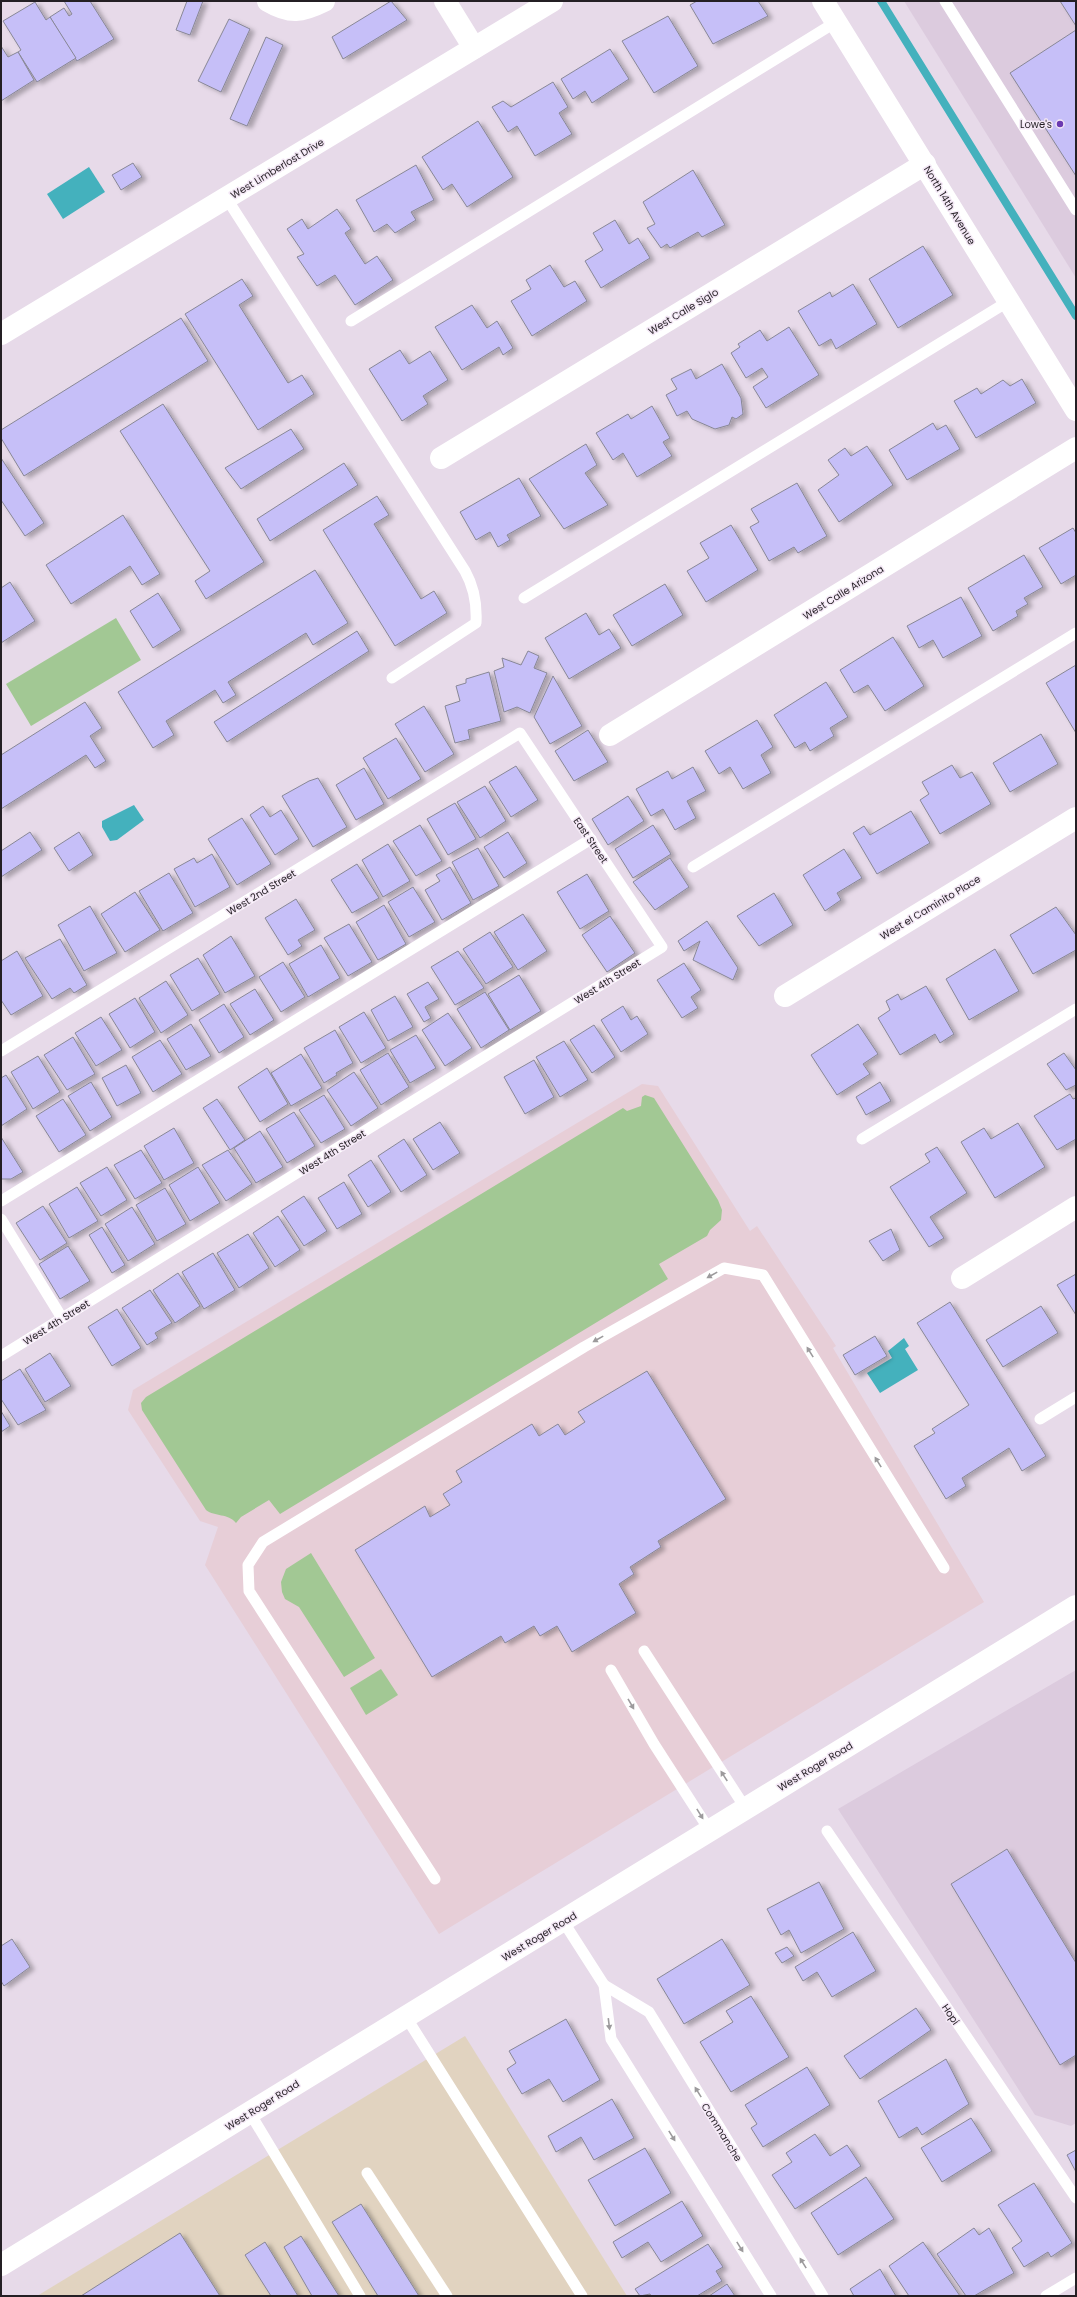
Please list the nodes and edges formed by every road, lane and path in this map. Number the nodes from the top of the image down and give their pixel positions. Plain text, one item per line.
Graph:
1 (268, 1) edge
2 (324, 1) edge
3 (445, 1) edge
4 (552, 1) edge
5 (823, 1) edge
6 (945, 1) edge
7 (836, 22) junction
8 (474, 48) junction
9 (925, 164) junction
10 (227, 199) junction
11 (1076, 210) edge
12 (1009, 301) junction
13 (351, 321) dead end
14 (1, 334) edge
15 (1076, 410) edge
16 (1076, 448) edge
17 (441, 458) dead end
18 (524, 598) dead end
19 (1076, 633) edge
20 (392, 678) dead end
21 (520, 733) joint
22 (610, 735) dead end
23 (1076, 818) edge
24 (591, 838) junction
25 (693, 867) dead end
26 (662, 947) joint
27 (785, 996) dead end
28 (1076, 1009) edge
29 (1, 1050) edge
30 (862, 1139) dead end
31 (1, 1201) edge
32 (1076, 1207) edge
33 (1, 1219) edge
34 (962, 1278) dead end
35 (62, 1318) junction
36 (1, 1356) edge
37 (1076, 1397) edge
38 (1040, 1419) dead end
39 (944, 1568) dead end
40 (1076, 1606) edge
41 (644, 1651) dead end
42 (611, 1670) dead end
43 (746, 1809) junction
44 (710, 1831) junction
45 (827, 1831) dead end
46 (435, 1879) dead end
47 (563, 1921) junction
48 (604, 1985) junction
49 (406, 2017) junction
50 (250, 2113) junction
51 (367, 2173) dead end
52 (1076, 2198) edge
53 (1, 2265) edge
54 (1076, 2278) edge
55 (360, 2296) edge
56 (447, 2296) edge
57 (582, 2296) edge
58 (771, 2296) edge
59 (823, 2296) edge
60 (1046, 2296) edge

1 - 2 street
3 - 8 street
4 - 8 street, West Limberlost Drive
5 - 7 street, North 14th Avenue
6 - 11 lane
7 - 9 street, North 14th Avenue
7 - 13 lane
8 - 10 street, West Limberlost Drive
9 - 12 street, North 14th Avenue
9 - 17 street, West Calle Siglo
10 - 14 street, West Limberlost Drive
10 - 20 lane
12 - 15 street, North 14th Avenue
12 - 18 lane
16 - 22 street, West Calle Arizona
19 - 25 lane
21 - 24 lane, East Street
21 - 29 lane, West 2nd Street
23 - 27 street, West el Caminito Place
24 - 26 lane, East Street
24 - 31 lane
26 - 35 lane, West 4th Street
28 - 30 lane
32 - 34 street
33 - 35 lane
35 - 36 lane, West 4th Street
37 - 38 lane
39 -> 46 lane
40 - 43 street, West Roger Road
43 -> 41 lane
42 -> 44 lane
43 - 44 street, West Roger Road
44 - 47 street, West Roger Road
45 - 52 lane, Hopi
47 - 48 lane, Commanche
47 - 49 street, West Roger Road
48 -> 58 lane, Commanche
59 -> 48 lane, Commanche
49 - 50 street, West Roger Road
49 - 57 lane
50 - 53 street, West Roger Road
50 - 55 lane
51 - 56 lane
54 - 60 lane

